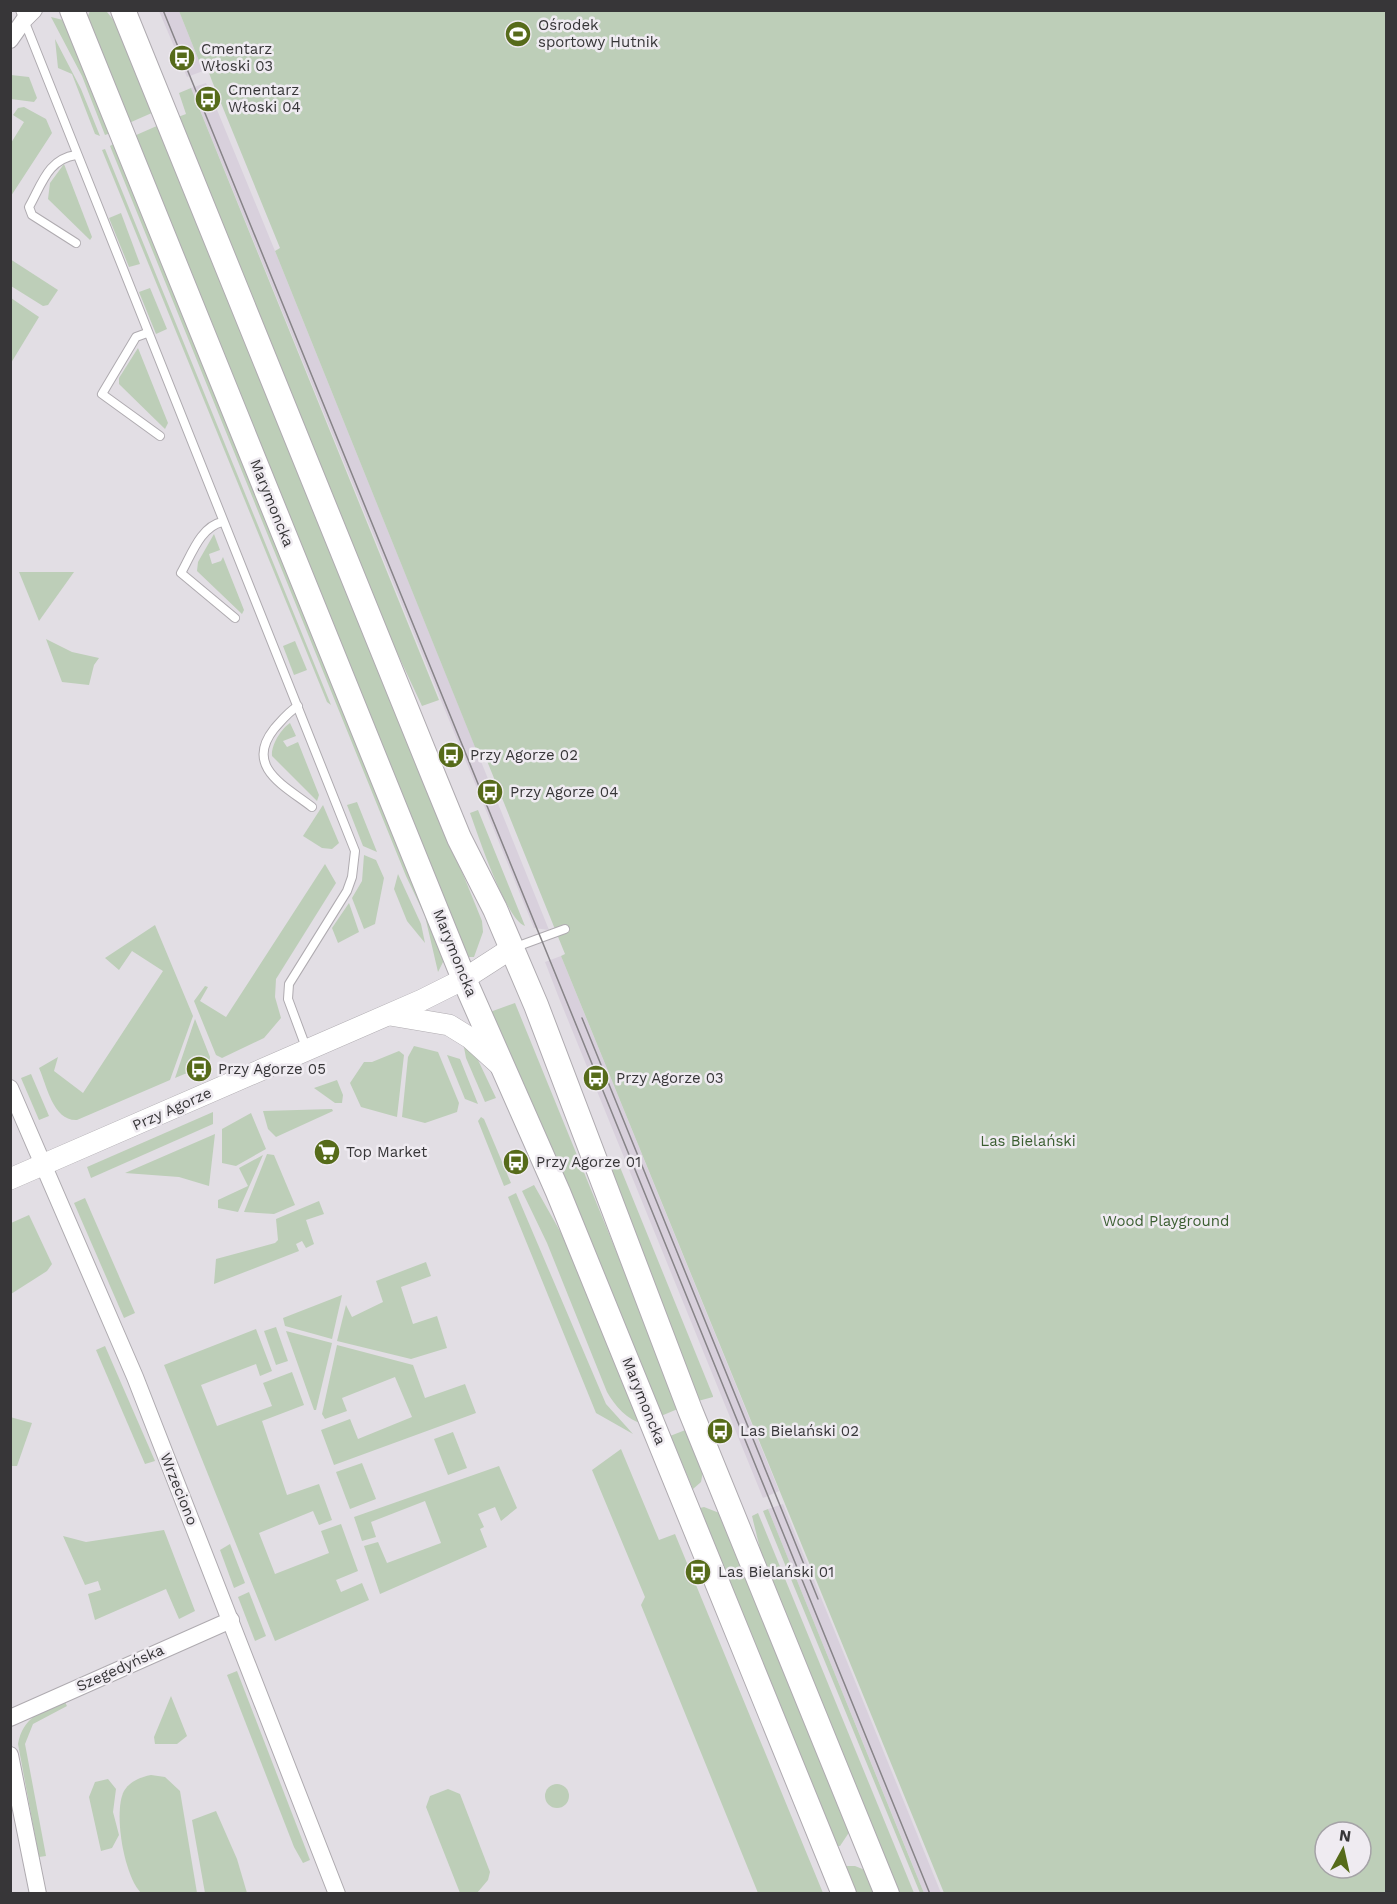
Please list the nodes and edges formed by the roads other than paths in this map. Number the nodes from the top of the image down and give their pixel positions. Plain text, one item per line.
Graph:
1 (72, 10) edge
2 (123, 10) edge
3 (26, 14) edge
4 (11, 39) edge
5 (76, 155) junction
6 (76, 243) dead end
7 (147, 333) junction
8 (160, 436) dead end
9 (222, 522) junction
10 (235, 618) dead end
11 (298, 706) junction
12 (312, 807) dead end
13 (565, 929) dead end
14 (512, 948) junction
15 (464, 979) junction
16 (389, 1015) junction
17 (307, 1050) junction
18 (503, 1068) junction
19 (10, 1088) edge
20 (44, 1165) junction
21 (10, 1179) edge
22 (723, 1489) junction
23 (686, 1504) junction
24 (231, 1620) junction
25 (10, 1718) edge
26 (10, 1755) edge
27 (868, 1846) junction
28 (831, 1861) junction
29 (38, 1893) edge
30 (337, 1893) edge
31 (844, 1893) edge
32 (887, 1893) edge

1 - 15 main road, Marymoncka
2 - 14 main road
3 - 4 street
3 - 5 lane
5 - 6 lane
5 - 7 lane
7 - 8 lane
7 - 9 lane
9 - 10 lane
9 - 11 lane
11 - 12 lane
11 - 17 lane
13 - 14 lane
14 - 15 street, Przy Agorze
14 - 22 main road
15 - 16 street, Przy Agorze
15 - 18 main road, Marymoncka
16 - 17 street, Przy Agorze
16 - 18 street
17 - 20 street, Przy Agorze
18 - 23 main road, Marymoncka
19 - 20 street, Wrzeciono
20 - 21 street, Przy Agorze
20 - 24 street, Wrzeciono
22 - 23 main road
22 - 27 main road
23 - 28 main road, Marymoncka
24 - 25 street, Szegedyńska
24 - 30 street, Wrzeciono
26 - 29 street
27 - 28 main road
27 - 32 main road
28 - 31 main road, Marymoncka

